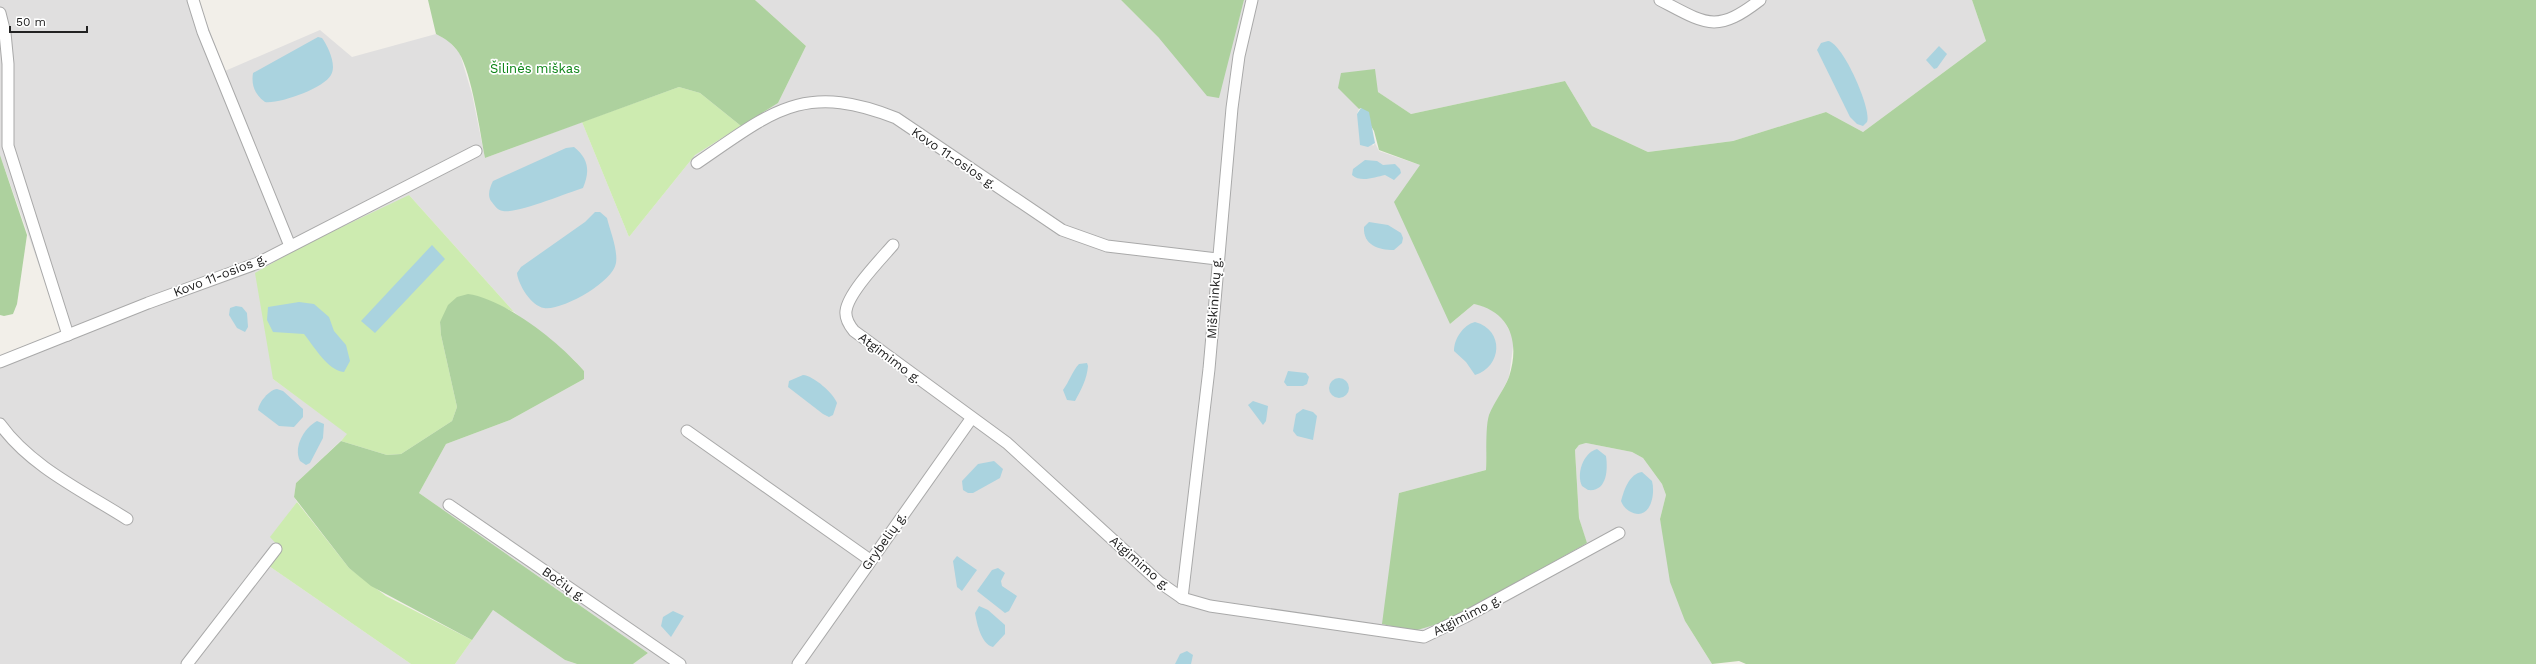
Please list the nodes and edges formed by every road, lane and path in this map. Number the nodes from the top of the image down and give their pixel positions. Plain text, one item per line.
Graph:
1 (193, 0) edge
2 (1252, 0) edge
3 (1660, 0) edge
4 (1760, 0) edge
5 (0, 14) edge
6 (476, 151) dead end
7 (697, 163) dead end
8 (893, 245) dead end
9 (290, 246) junction
10 (1217, 259) junction
11 (68, 335) junction
12 (0, 362) edge
13 (971, 419) junction
14 (0, 424) edge
15 (687, 431) dead end
16 (449, 505) dead end
17 (128, 519) dead end
18 (1619, 533) dead end
19 (276, 549) dead end
20 (870, 560) junction
21 (1182, 598) junction
22 (187, 664) edge
23 (680, 664) edge
24 (798, 664) edge

1 - 9 street
2 - 10 street, Miškininkų g.
3 - 4 street
5 - 11 street
6 - 9 street, Kovo 11-osios g.
7 - 10 street, Kovo 11-osios g.
8 - 13 street, Atgimimo g.
9 - 11 street, Kovo 11-osios g.
10 - 21 street, Miškininkų g.
11 - 12 street, Kovo 11-osios g.
13 - 20 street, Grybelių g.
13 - 21 street, Atgimimo g.
14 - 17 street
15 - 20 street
16 - 23 street, Bočių g.
18 - 21 street, Atgimimo g.
19 - 22 street
20 - 24 street, Grybelių g.

